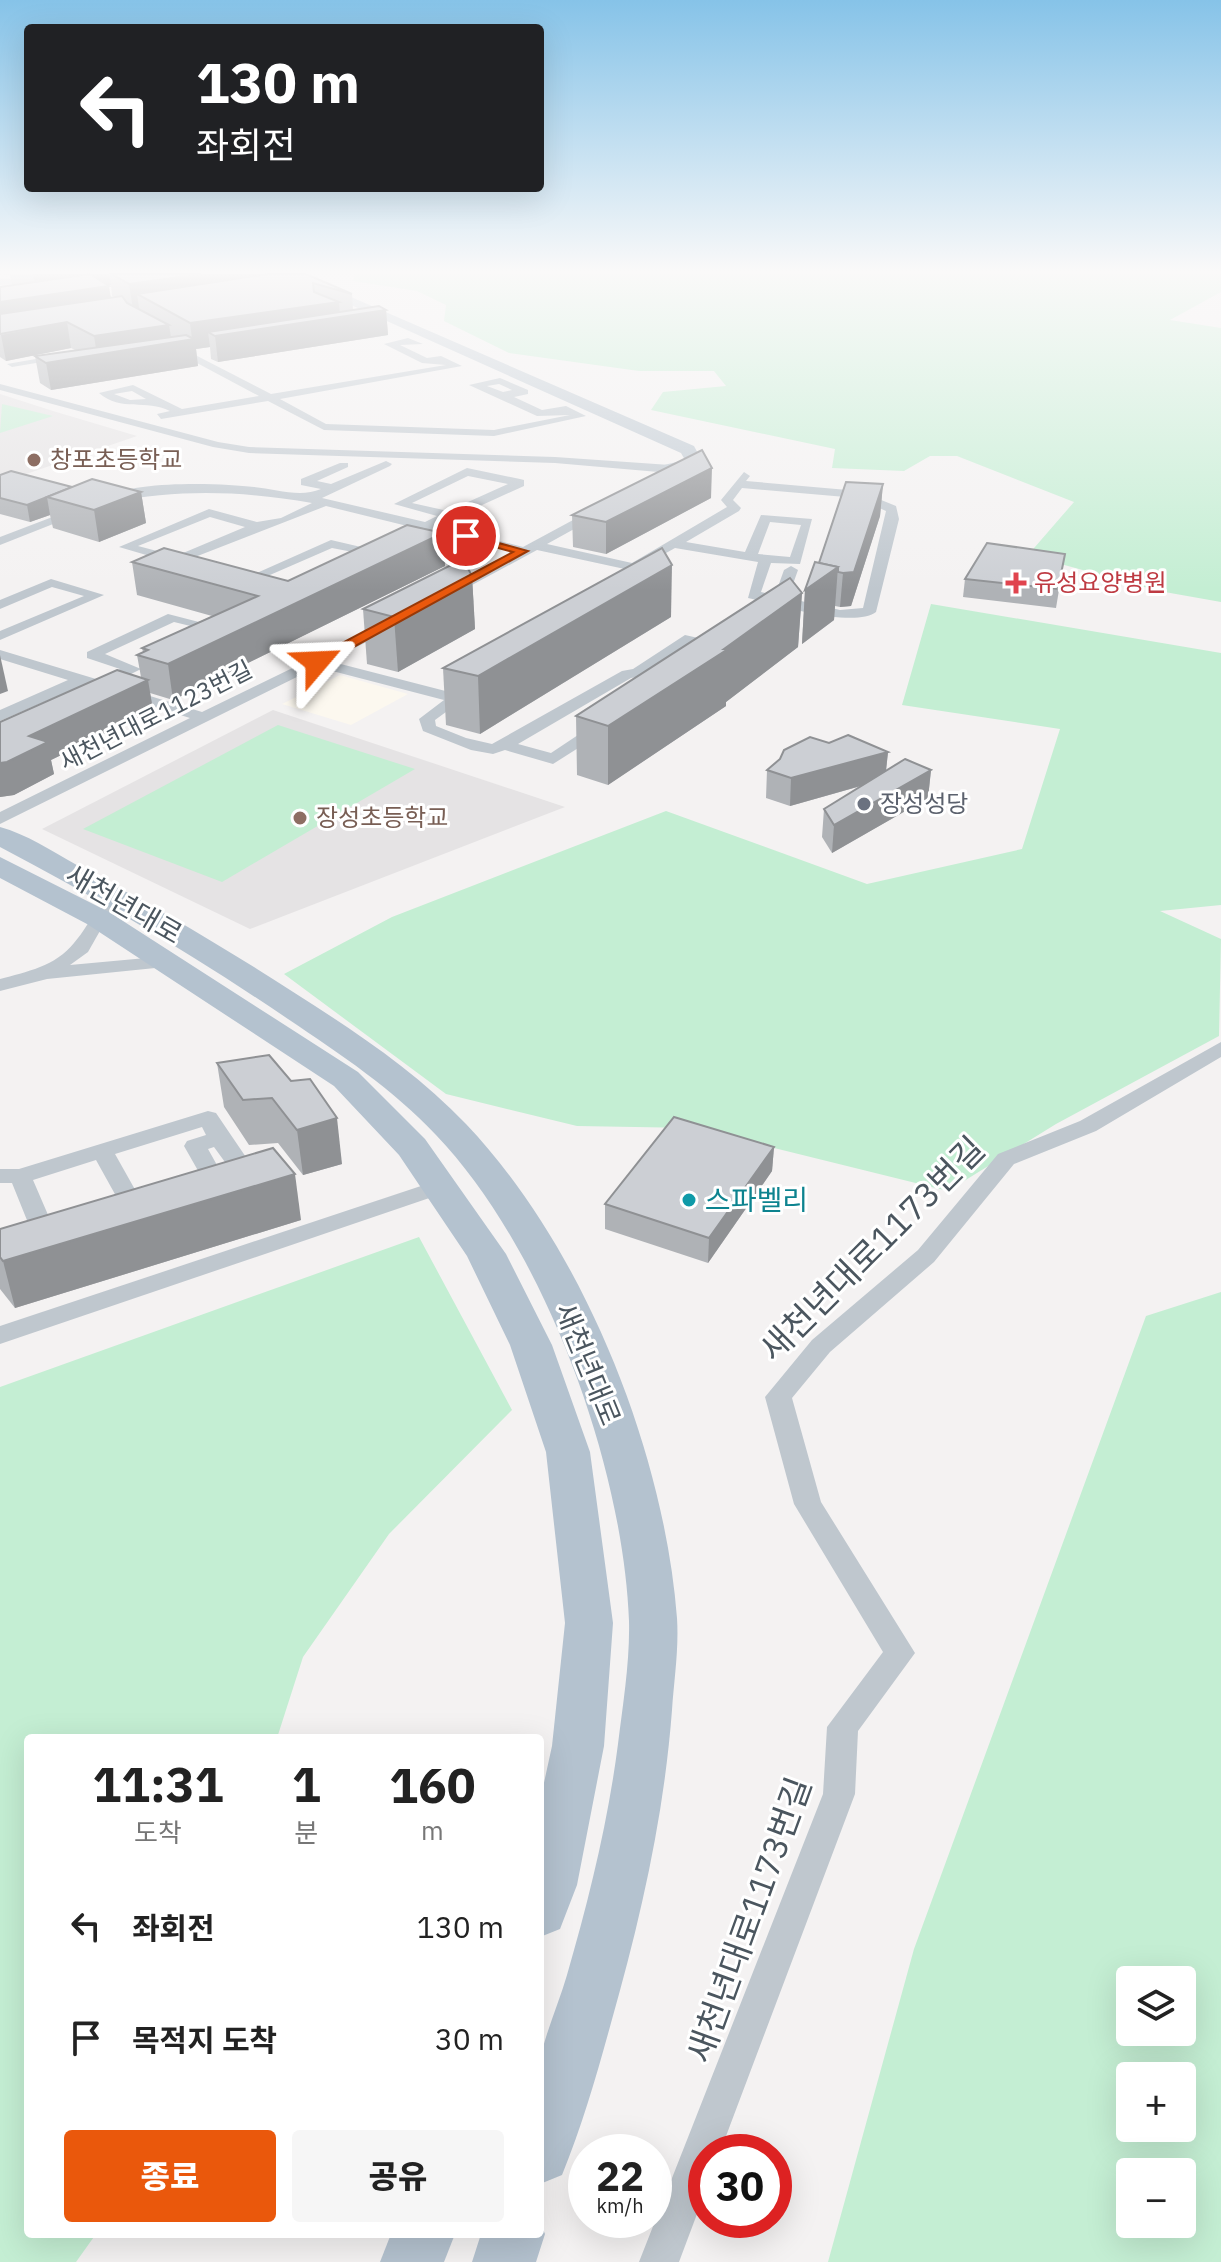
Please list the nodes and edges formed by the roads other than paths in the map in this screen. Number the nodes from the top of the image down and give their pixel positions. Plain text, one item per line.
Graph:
1 (234, 380) edge
2 (373, 380) edge
3 (522, 380) edge
4 (0, 387) edge
5 (502, 395) dead end
6 (266, 397) junction
7 (158, 400) dead end
8 (181, 413) junction
9 (161, 416) dead end
10 (424, 432) junction
11 (410, 454) junction
12 (386, 464) dead end
13 (344, 465) dead end
14 (670, 469) junction
15 (492, 477) junction
16 (647, 484) edge
17 (333, 488) junction
18 (465, 490) dead end
19 (451, 496) dead end
20 (311, 498) junction
21 (325, 502) junction
22 (609, 505) edge
23 (746, 506) junction
24 (423, 509) dead end
25 (816, 512) dead end
26 (449, 515) junction
27 (257, 526) junction
28 (433, 528) junction
29 (0, 541) edge
30 (673, 544) junction
31 (528, 548) junction
32 (373, 554) junction
33 (750, 557) junction
34 (765, 560) junction
35 (348, 566) edge
36 (791, 570) dead end
37 (277, 586) edge
38 (780, 600) junction
39 (429, 604) edge
40 (0, 605) edge
41 (402, 618) edge
42 (3, 632) edge
43 (191, 642) edge
44 (0, 654) edge
45 (699, 660) edge
46 (317, 662) junction
47 (444, 674) dead end
48 (627, 674) junction
49 (81, 680) junction
50 (651, 682) edge
51 (97, 685) junction
52 (419, 688) junction
53 (569, 706) junction
54 (0, 716) edge
55 (201, 717) junction
56 (507, 746) junction
57 (0, 819) edge
58 (0, 836) edge
59 (0, 866) edge
60 (111, 912) junction
61 (168, 962) junction
62 (46, 973) junction
63 (0, 985) edge
64 (1221, 1048) edge
65 (219, 1138) dead end
66 (102, 1151) junction
67 (10, 1176) edge
68 (439, 1187) junction
69 (140, 1219) edge
70 (49, 1245) edge
71 (0, 1335) edge
72 (544, 1899) edge
73 (544, 2140) edge
74 (421, 2238) edge
75 (512, 2238) edge
76 (412, 2262) edge
77 (504, 2262) edge
78 (659, 2262) edge

1 - 6 street
2 - 6 street
3 - 14 main road
4 - 11 street
5 - 10 street
6 - 8 street
6 - 10 street
7 - 8 street
8 - 9 street
10 - 11 street
11 - 14 street
12 - 17 street
13 - 17 street
14 - 16 street
15 - 18 street
15 - 26 street
15 - 26 street
17 - 20 street
19 - 24 street
20 - 21 street
20 - 29 street
21 - 27 street
21 - 28 street
22 - 31 street
23 - 25 street
23 - 30 street
23 - 38 street
26 - 28 street
27 - 27 street
28 - 31 street
28 - 32 street
30 - 31 street
30 - 33 street
31 - 39 street
32 - 35 street
32 - 37 street
33 - 34 street
33 - 34 street
34 - 38 street
36 - 38 street
40 - 42 street
41 - 46 street, 새천년대로1123번길
43 - 51 street
44 - 49 street
45 - 48 street
46 - 52 street
46 - 55 street, 새천년대로1123번길
47 - 52 street
48 - 50 street
48 - 53 street
49 - 51 street
49 - 54 street
51 - 55 street
52 - 56 street
53 - 56 street
53 - 56 street
55 - 57 street, 새천년대로1123번길
58 - 60 main road, 새천년대로
59 - 60 main road, 새천년대로
60 - 61 main road, 새천년대로
60 - 62 street
60 - 73 main road, 새천년대로
61 - 62 street
61 - 68 main road, 새천년대로
62 - 63 street
64 - 78 street, 새천년대로1173번길
65 - 66 street
66 - 67 street
66 - 69 street
67 - 70 street
68 - 71 street
68 - 72 main road, 새천년대로
74 - 76 main road
75 - 77 main road

